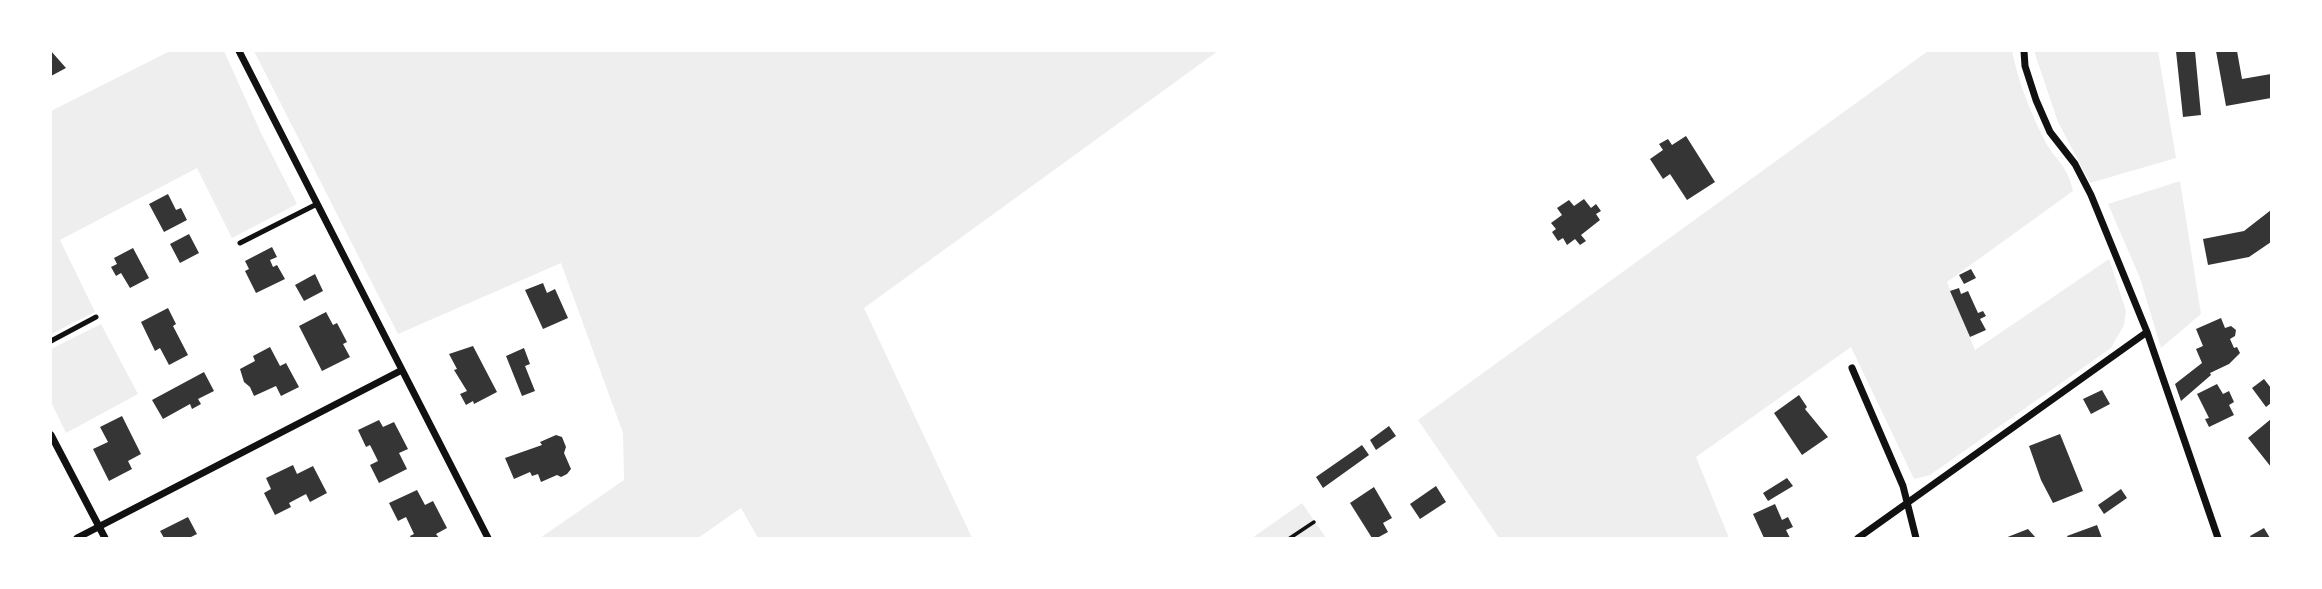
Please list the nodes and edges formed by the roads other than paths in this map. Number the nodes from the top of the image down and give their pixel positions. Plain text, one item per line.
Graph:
1 (239, 51) edge
2 (2024, 51) edge
3 (317, 204) junction
4 (240, 243) dead end
5 (96, 317) dead end
6 (2147, 332) junction
7 (51, 341) edge
8 (1852, 368) dead end
9 (402, 370) junction
10 (51, 435) edge
11 (1908, 503) junction
12 (100, 527) junction
13 (78, 538) edge
14 (105, 538) edge
15 (488, 538) edge
16 (1857, 538) edge
17 (1916, 538) edge
18 (2218, 538) edge

1 - 3 street
2 - 6 street
3 - 4 lane
3 - 9 street
5 - 7 lane
6 - 11 street
6 - 18 street
8 - 11 street
9 - 12 street
9 - 15 street
10 - 12 street
11 - 16 street
11 - 17 street
12 - 13 street
12 - 14 street

